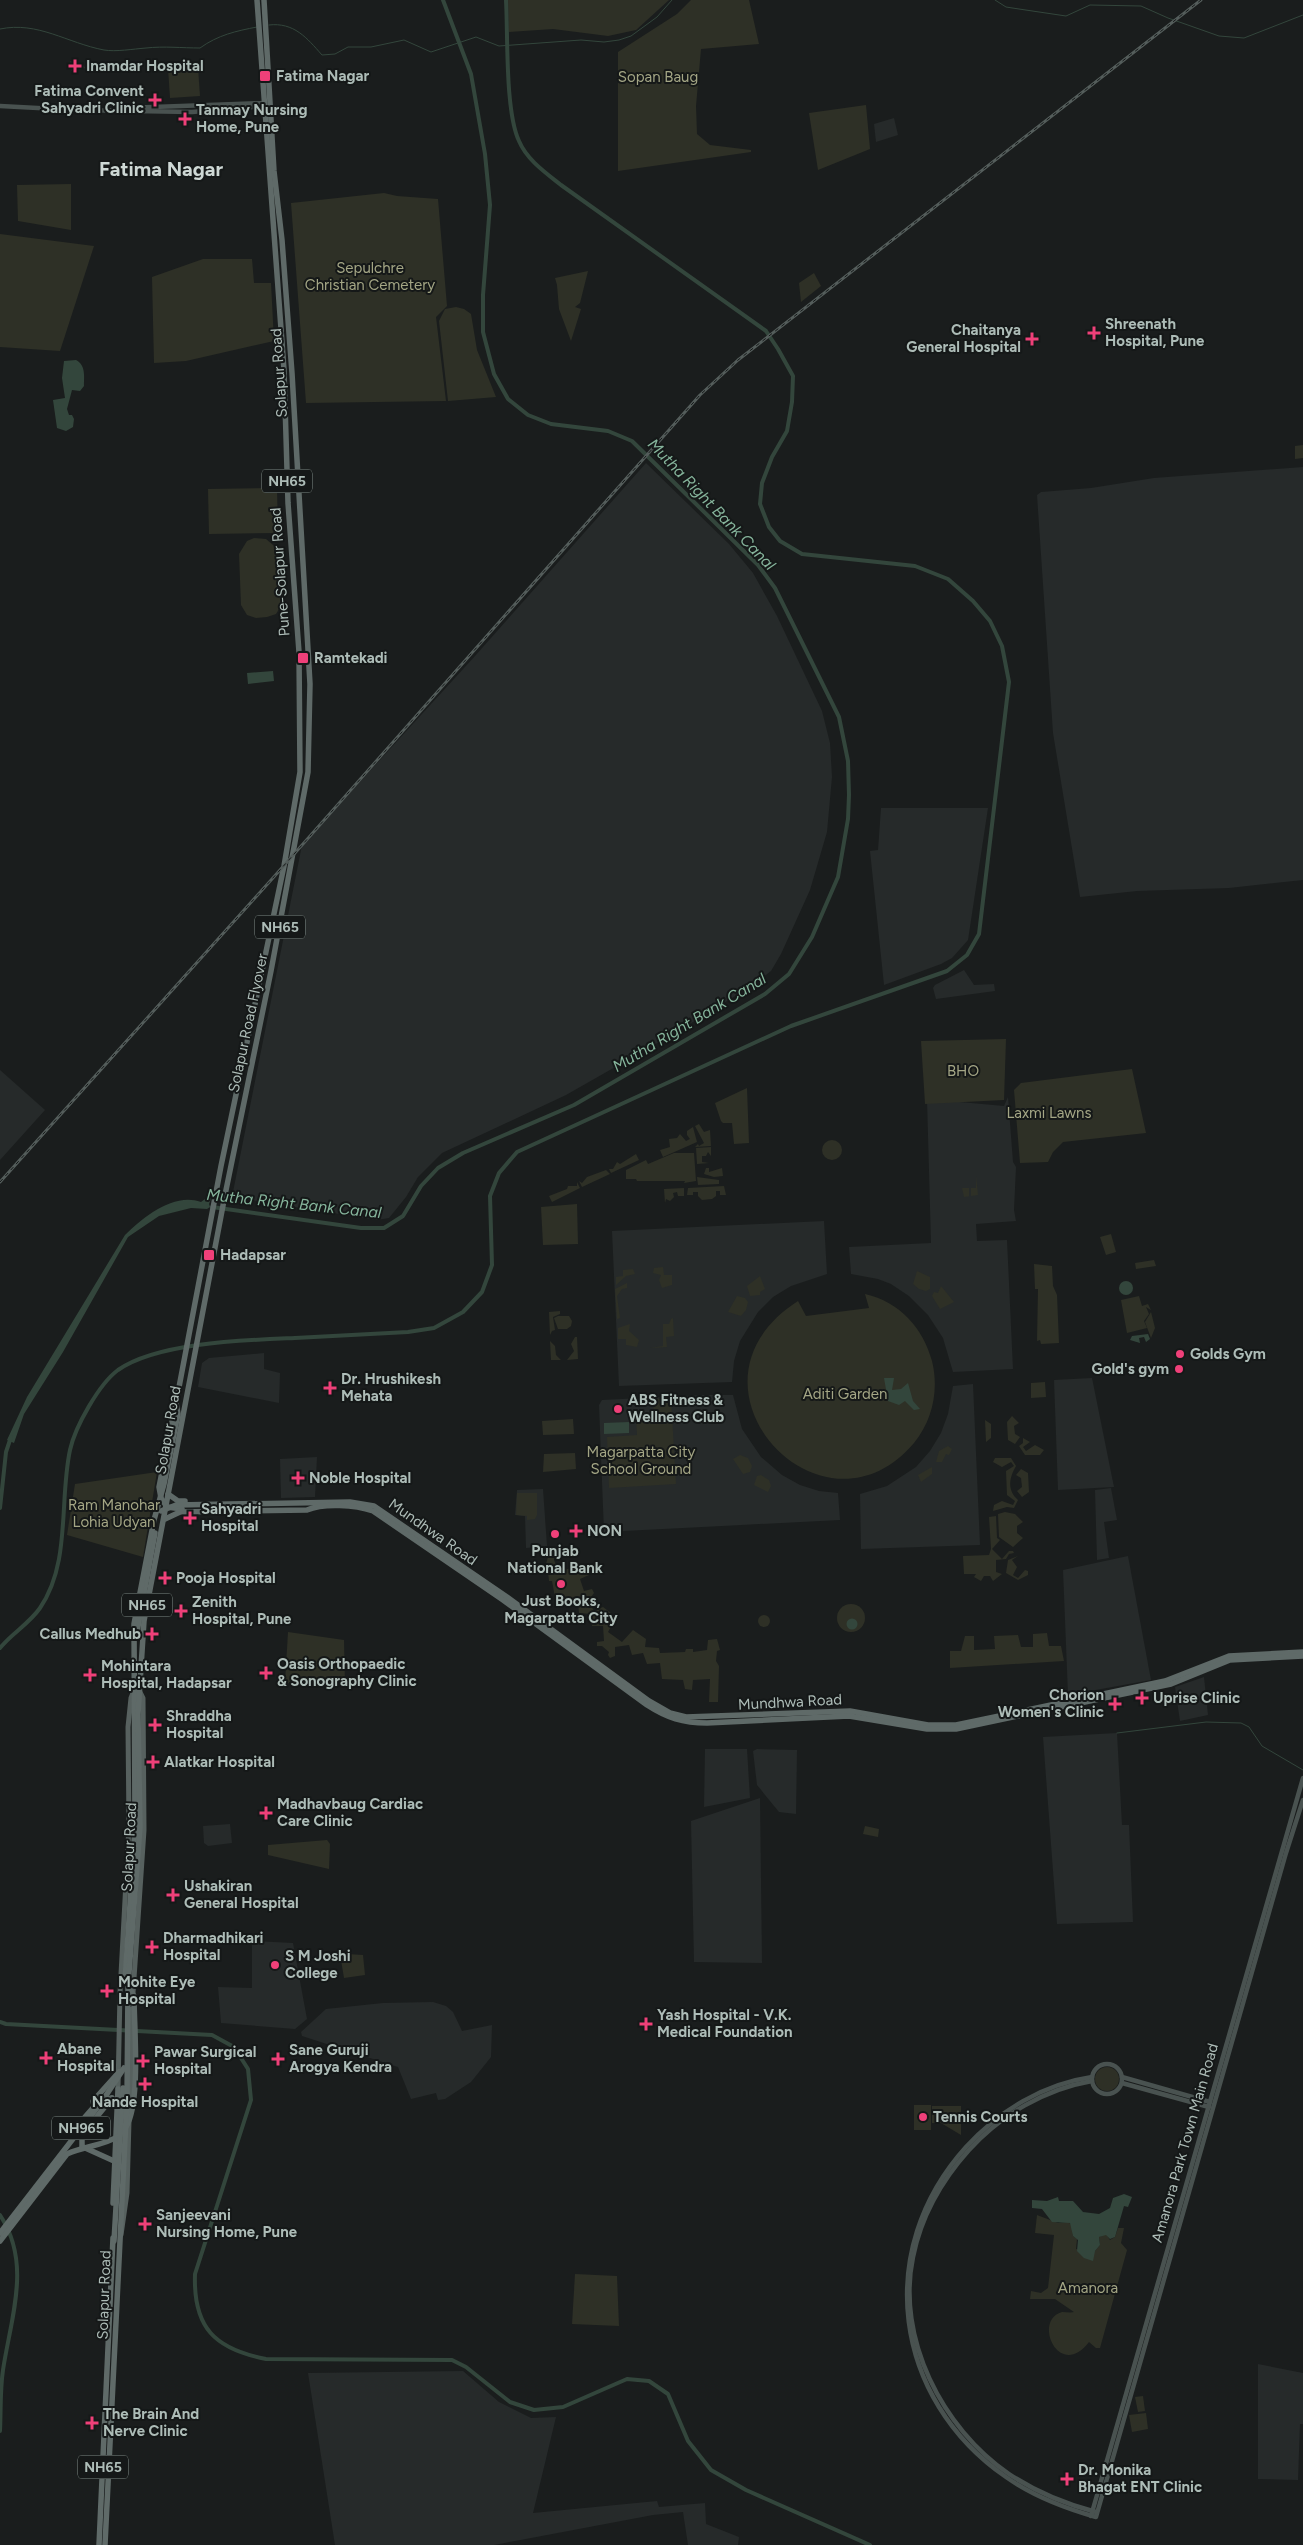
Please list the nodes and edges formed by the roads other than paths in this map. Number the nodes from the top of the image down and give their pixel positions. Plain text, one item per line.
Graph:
1 (257, 0) edge
2 (264, 0) edge
3 (262, 20) junction
4 (263, 33) junction
5 (0, 105) edge
6 (265, 105) junction
7 (271, 201) joint
8 (290, 343) junction
9 (282, 347) junction
10 (310, 744) joint
11 (300, 762) joint
12 (239, 1080) joint
13 (232, 1158) joint
14 (176, 1403) junction
15 (162, 1491) junction
16 (170, 1493) junction
17 (178, 1501) junction
18 (188, 1501) junction
19 (166, 1503) junction
20 (231, 1506) junction
21 (316, 1506) junction
22 (159, 1509) junction
23 (188, 1512) junction
24 (165, 1519) junction
25 (136, 1646) junction
26 (1303, 1652) edge
27 (1303, 1656) edge
28 (1226, 1659) junction
29 (137, 1693) junction
30 (1302, 1780) edge
31 (137, 1786) junction
32 (1303, 1800) edge
33 (1292, 1823) junction
34 (128, 1986) junction
35 (122, 2070) junction
36 (1092, 2079) junction
37 (1122, 2080) junction
38 (118, 2089) junction
39 (131, 2090) junction
40 (112, 2098) junction
41 (1209, 2104) junction
42 (94, 2105) junction
43 (82, 2147) junction
44 (114, 2161) junction
45 (26, 2200) junction
46 (12, 2224) junction
47 (117, 2227) junction
48 (3, 2232) edge
49 (116, 2241) junction
50 (0, 2242) edge
51 (1094, 2514) junction
52 (99, 2545) edge
53 (105, 2545) edge

1 - 3 highway, Solapur Road / NH65
2 - 3 highway, Solapur Road / NH65
3 - 4 highway, Solapur Road / NH65
4 - 6 highway, Solapur Road / NH65
4 - 8 highway, Solapur Road / NH65
5 - 6 main road
6 - 7 highway, Solapur Road / NH65
7 - 9 highway, Pune-Solapur Road / NH65
8 - 9 highway
8 - 10 highway, Solapur Road / NH65
9 - 11 highway, Pune-Solapur Road / NH65
10 - 13 highway, Solapur Road Flyover / NH65
11 - 12 highway, Solapur Road Flyover / NH65
12 - 14 highway, Solapur Road / NH65
13 - 16 highway, Solapur Road / NH65
14 - 15 highway, Solapur Road / NH65
14 - 19 highway
15 - 16 highway
15 - 22 highway, Solapur Road / NH65
16 - 17 highway
16 - 19 highway, Solapur Road / NH65
17 - 18 highway
17 - 19 highway
18 - 20 highway
18 - 23 highway
19 - 20 highway
19 - 22 highway
19 - 24 highway, Solapur Road / NH65
20 - 21 highway
20 - 21 highway
20 - 23 highway
21 - 28 highway, Mundhwa Road
22 - 25 highway
22 - 25 highway, Solapur Road / NH65
23 - 24 highway
24 - 29 highway, Solapur Road / NH65
25 - 29 highway, Solapur Road / NH65
26 - 28 highway, Mundhwa Road
27 - 28 highway, Mundhwa Road
29 - 31 highway, NH65
29 - 35 main road, Solapur Road
29 - 39 main road, Solapur Road
30 - 33 main road, Amanora Park Town Main Road
31 - 34 highway, NH65
31 - 35 highway, NH65
32 - 33 main road, Amanora Park Town Main Road
33 - 41 main road, Amanora Park Town Main Road
33 - 51 main road, Amanora Park Town Main Road
34 - 46 highway, NH965
34 - 47 highway, NH65
35 - 38 main road, Solapur Road
35 - 42 highway
35 - 45 highway, NH965
35 - 47 highway, NH65
36 - 37 main road
36 - 37 main road
36 - 51 main road
37 - 41 main road
38 - 39 highway
38 - 40 highway
38 - 44 highway, Solapur Road
39 - 49 main road, Solapur Road
40 - 42 highway, NH965
40 - 43 highway
41 - 51 main road, Amanora Park Town Main Road
42 - 45 highway, NH965
43 - 44 highway, NH965
43 - 46 highway, NH965
44 - 49 highway, Solapur Road
45 - 46 highway, NH965
46 - 48 highway, NH965
47 - 49 highway, NH65
48 - 50 highway, NH965
49 - 52 highway, Solapur Road / NH65
49 - 53 highway, Solapur Road / NH65

